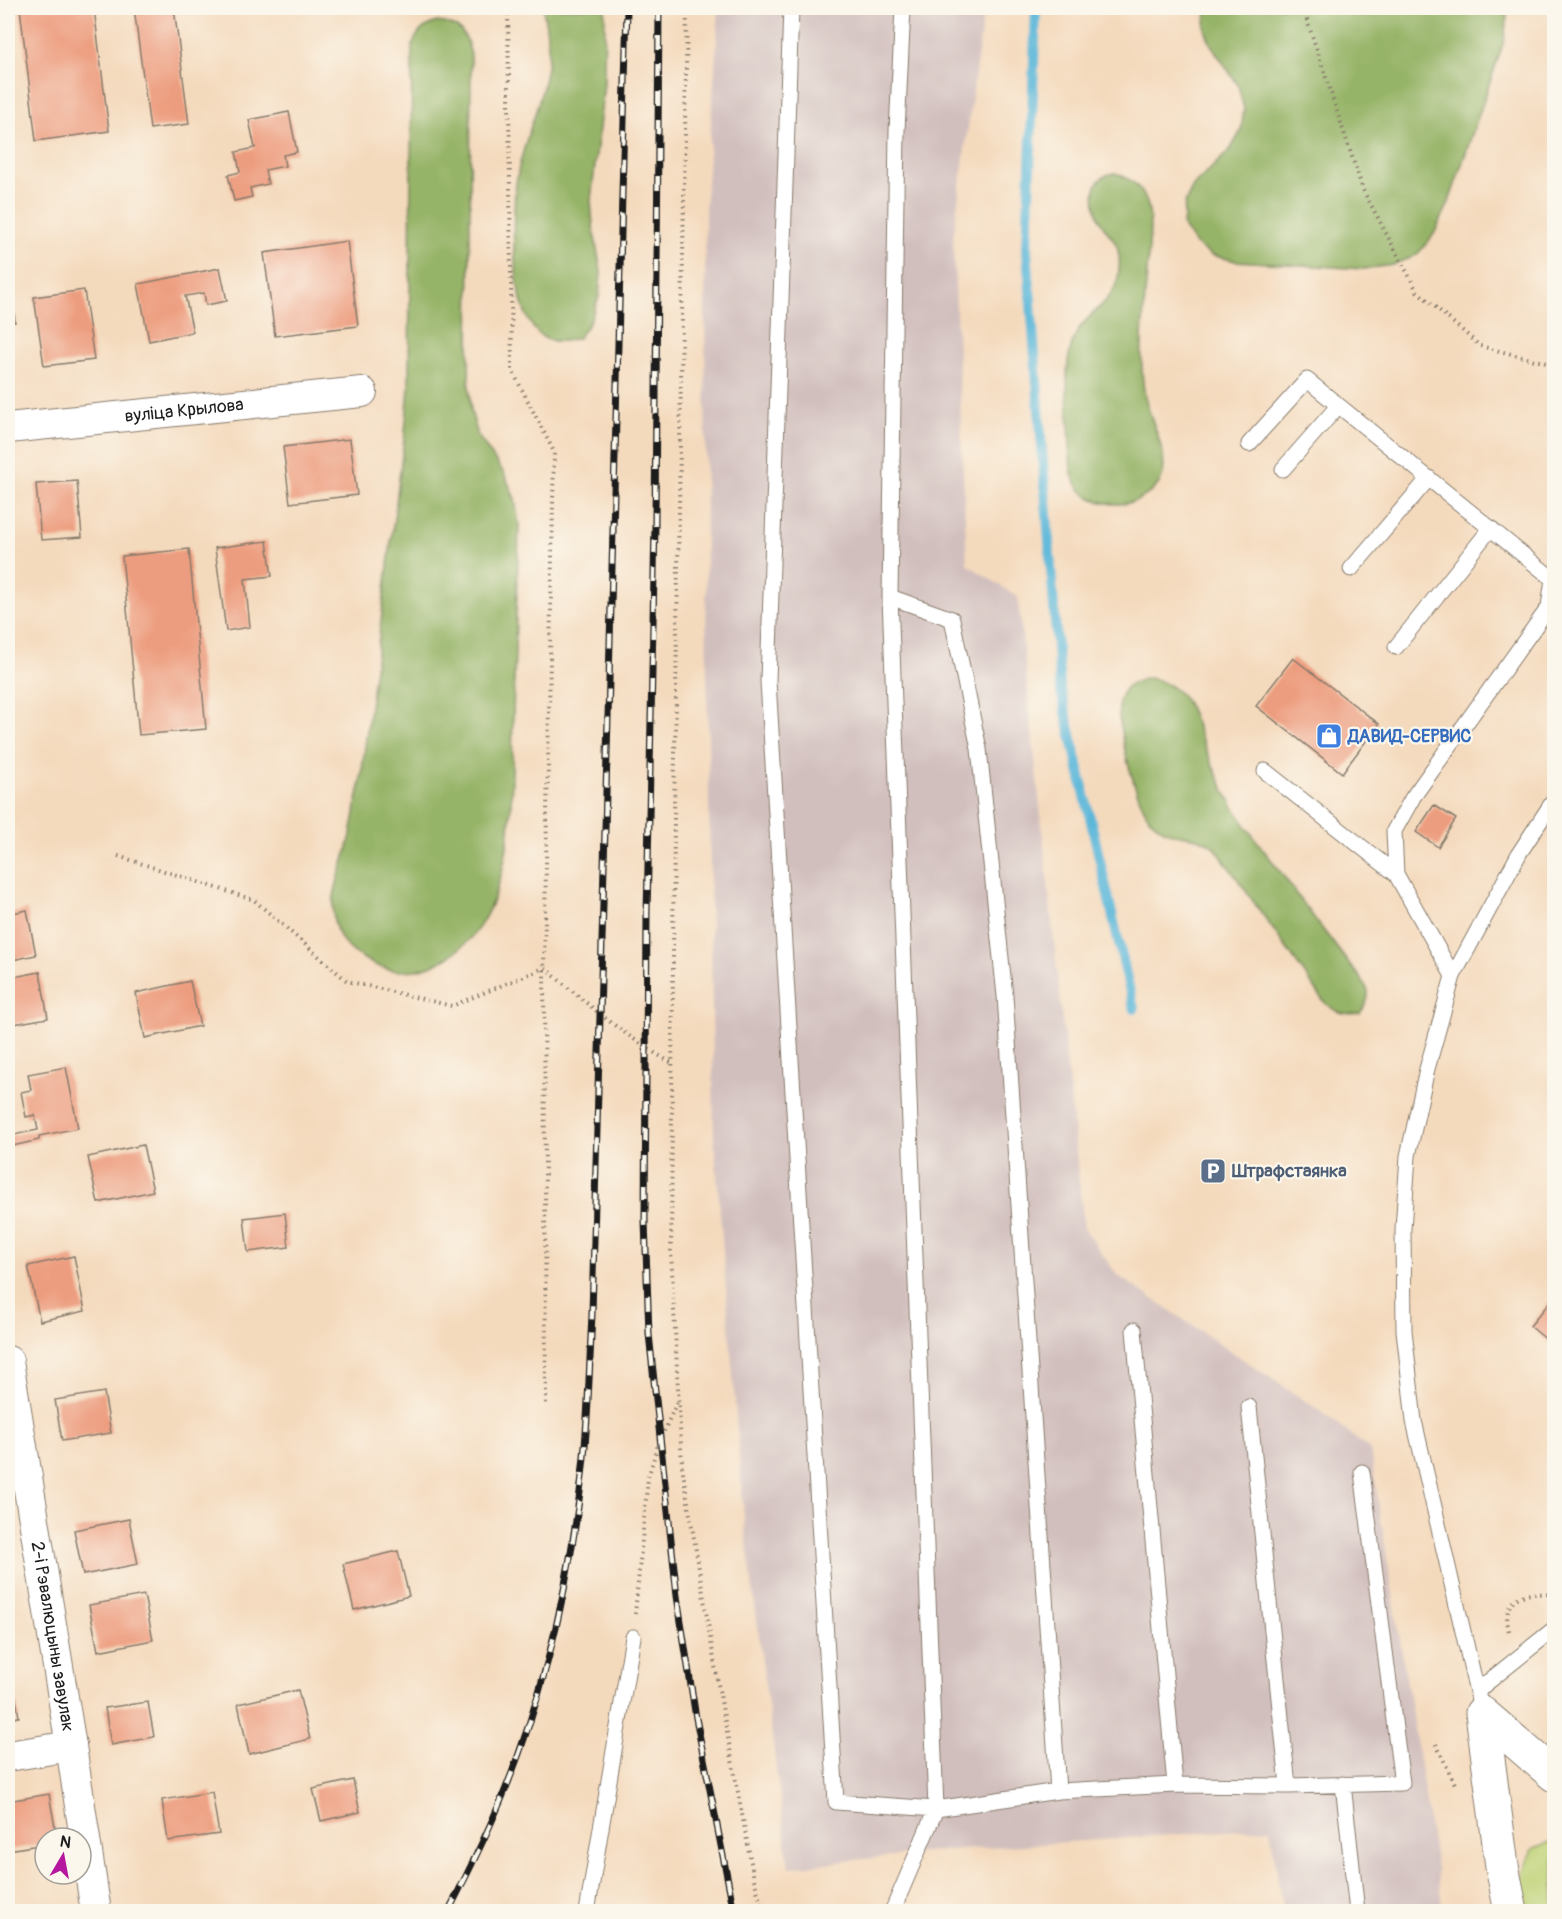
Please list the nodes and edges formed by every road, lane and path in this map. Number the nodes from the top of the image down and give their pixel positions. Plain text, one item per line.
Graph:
1 (508, 8) edge
2 (687, 8) edge
3 (791, 8) edge
4 (903, 8) edge
5 (1303, 8) edge
6 (1554, 364) edge
7 (362, 392) dead end
8 (1338, 406) junction
9 (8, 428) edge
10 (1249, 444) dead end
11 (1283, 469) dead end
12 (1429, 478) junction
13 (1491, 528) junction
14 (1351, 569) dead end
15 (890, 597) junction
16 (1396, 647) dead end
17 (1265, 771) dead end
18 (1554, 800) edge
19 (118, 856) dead end
20 (1396, 874) junction
21 (544, 968) junction
22 (1453, 976) junction
23 (672, 1063) junction
24 (1134, 1330) dead end
25 (8, 1361) edge
26 (678, 1400) junction
27 (546, 1405) dead end
28 (1250, 1407) dead end
29 (1362, 1472) dead end
30 (1554, 1595) edge
31 (1554, 1629) edge
32 (1509, 1631) dead end
33 (633, 1637) joint
34 (1480, 1702) junction
35 (71, 1746) junction
36 (8, 1756) edge
37 (1554, 1775) edge
38 (1342, 1784) junction
39 (1175, 1785) junction
40 (1288, 1786) junction
41 (1058, 1791) junction
42 (936, 1809) junction
43 (96, 1911) edge
44 (587, 1911) edge
45 (763, 1911) edge
46 (892, 1911) edge
47 (1357, 1911) edge
48 (1511, 1911) edge

1 - 21 path
2 - 23 path
3 - 42 lane
4 - 15 lane
5 - 6 path
7 - 9 street, вуліца Крылова
8 - 10 lane
8 - 11 lane
8 - 12 lane
12 - 13 lane
12 - 14 lane
13 - 16 lane
13 - 20 lane
15 - 41 lane
15 - 42 lane
17 - 20 lane
18 - 22 lane
19 - 21 path
20 - 22 lane
21 - 23 path
21 - 27 path
22 - 34 lane
23 - 26 path
24 - 39 lane
25 - 35 street, 2-і Рэвалюцыны завулак
26 - 33 path
26 - 45 path
28 - 40 lane
29 - 38 lane
30 - 32 path
31 - 34 lane
33 - 44 lane
34 - 37 main road
34 - 48 main road
35 - 36 street
35 - 43 street, 2-і Рэвалюцыны завулак
38 - 40 lane
38 - 47 lane
39 - 40 lane
39 - 41 lane
41 - 42 lane
42 - 46 lane

